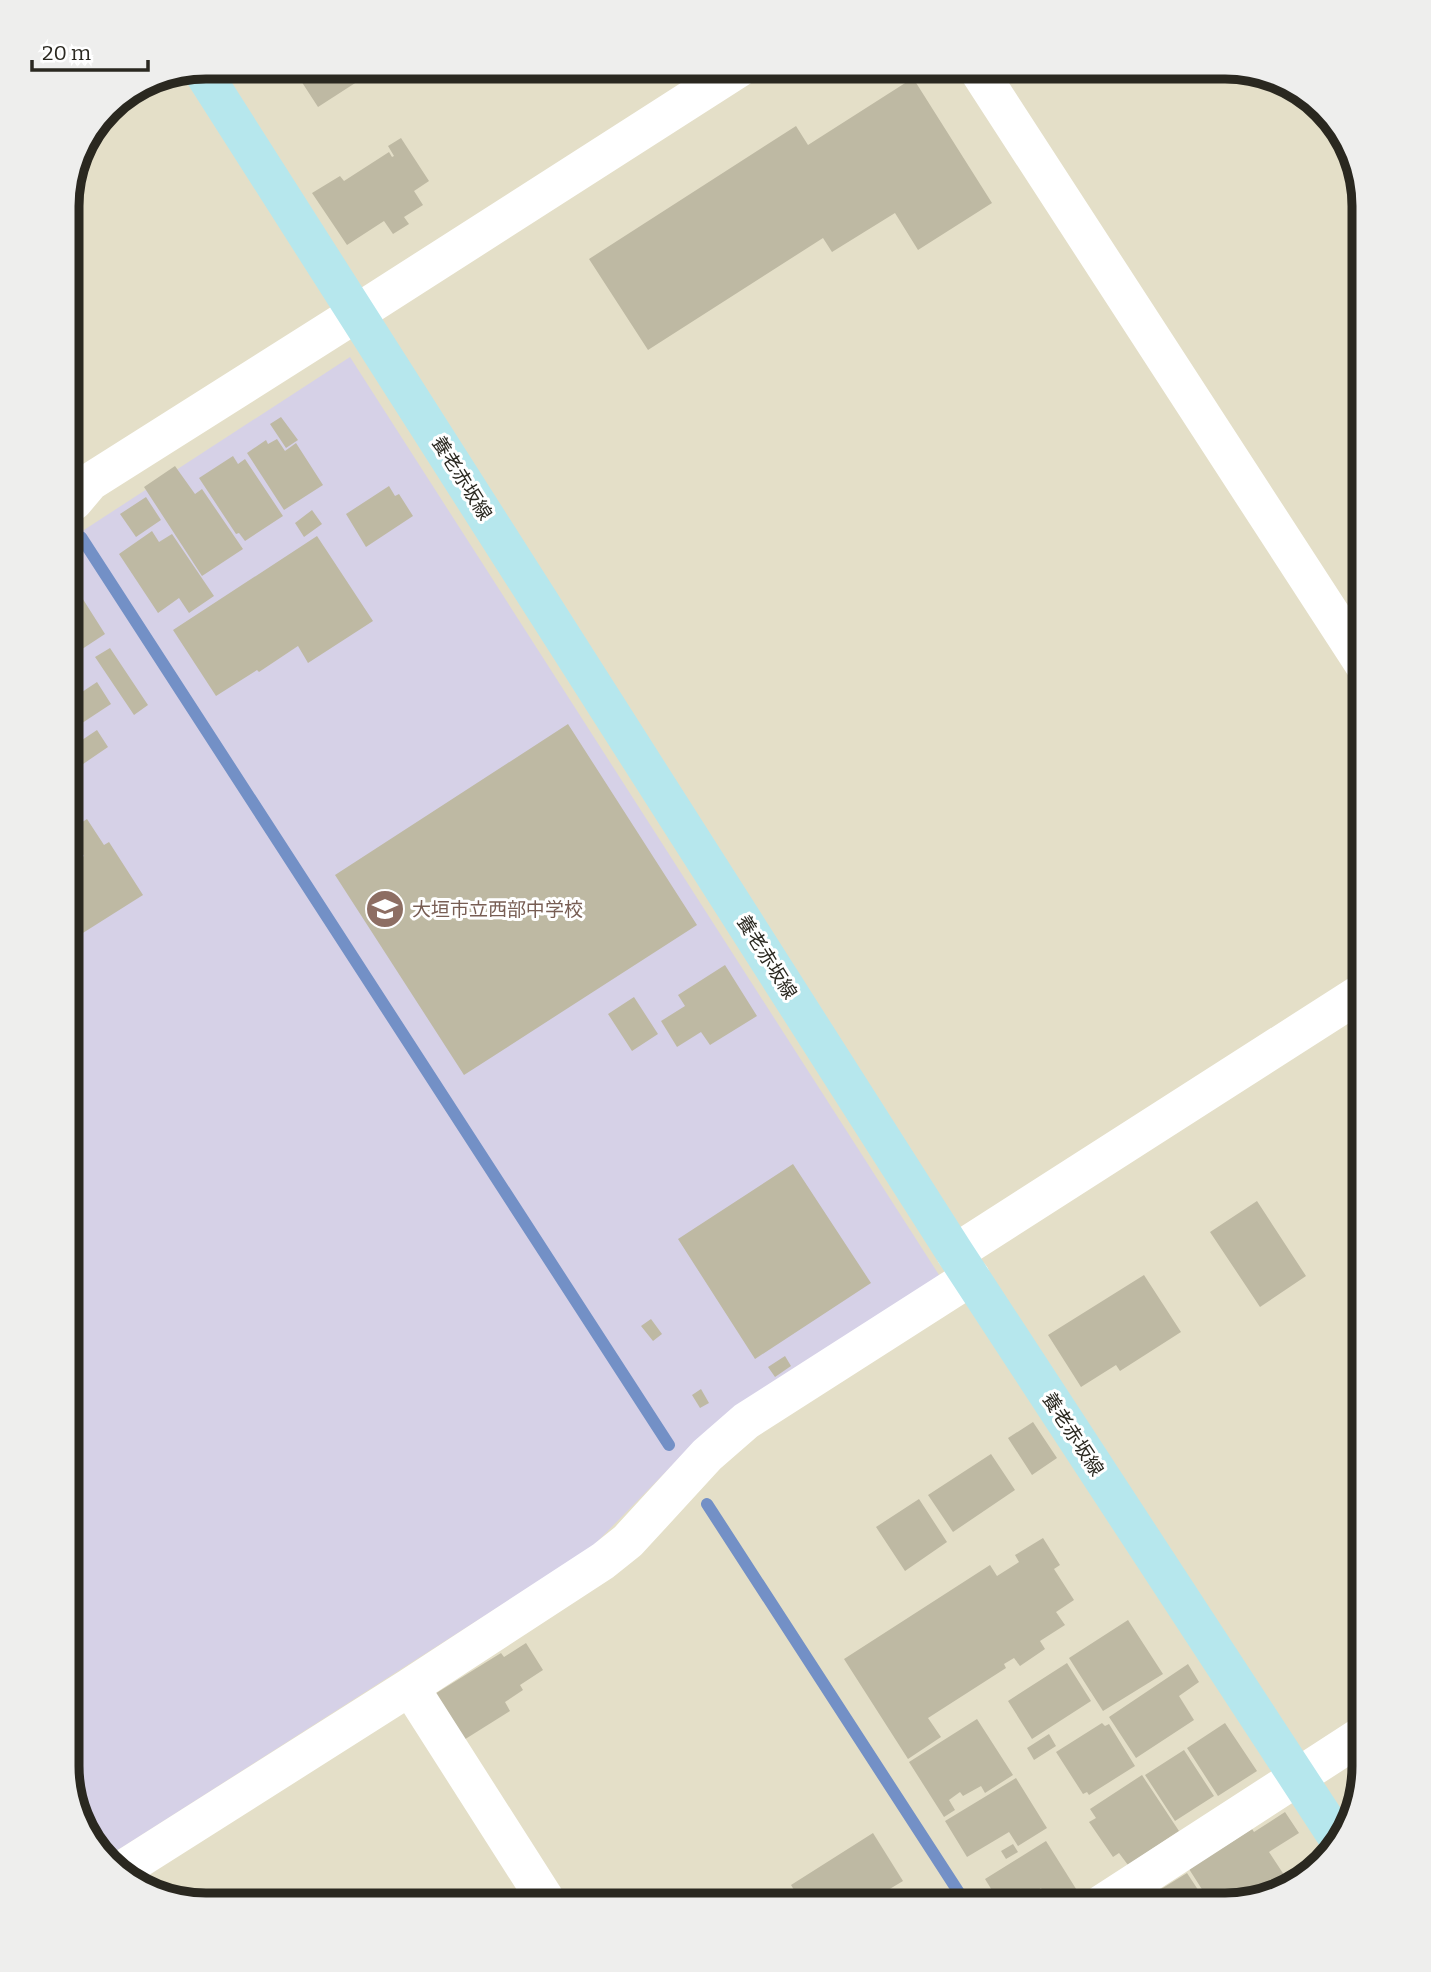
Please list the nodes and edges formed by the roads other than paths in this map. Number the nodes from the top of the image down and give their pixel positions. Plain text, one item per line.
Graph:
1 (207, 79) edge
2 (722, 79) edge
3 (984, 79) edge
4 (357, 313) junction
5 (79, 495) edge
6 (1352, 647) edge
7 (1352, 999) edge
8 (963, 1265) junction
9 (410, 1688) junction
10 (1352, 1742) edge
11 (1297, 1777) junction
12 (1333, 1832) edge
13 (128, 1866) edge
14 (541, 1893) edge
15 (1118, 1893) edge

1 - 4 main road, 養老赤坂線
2 - 4 street
3 - 6 street
4 - 5 street
4 - 8 main road, 養老赤坂線
7 - 8 street
8 - 9 street
8 - 11 main road, 養老赤坂線
9 - 13 street
9 - 14 street
10 - 11 street
11 - 12 main road, 養老赤坂線
11 - 15 street

